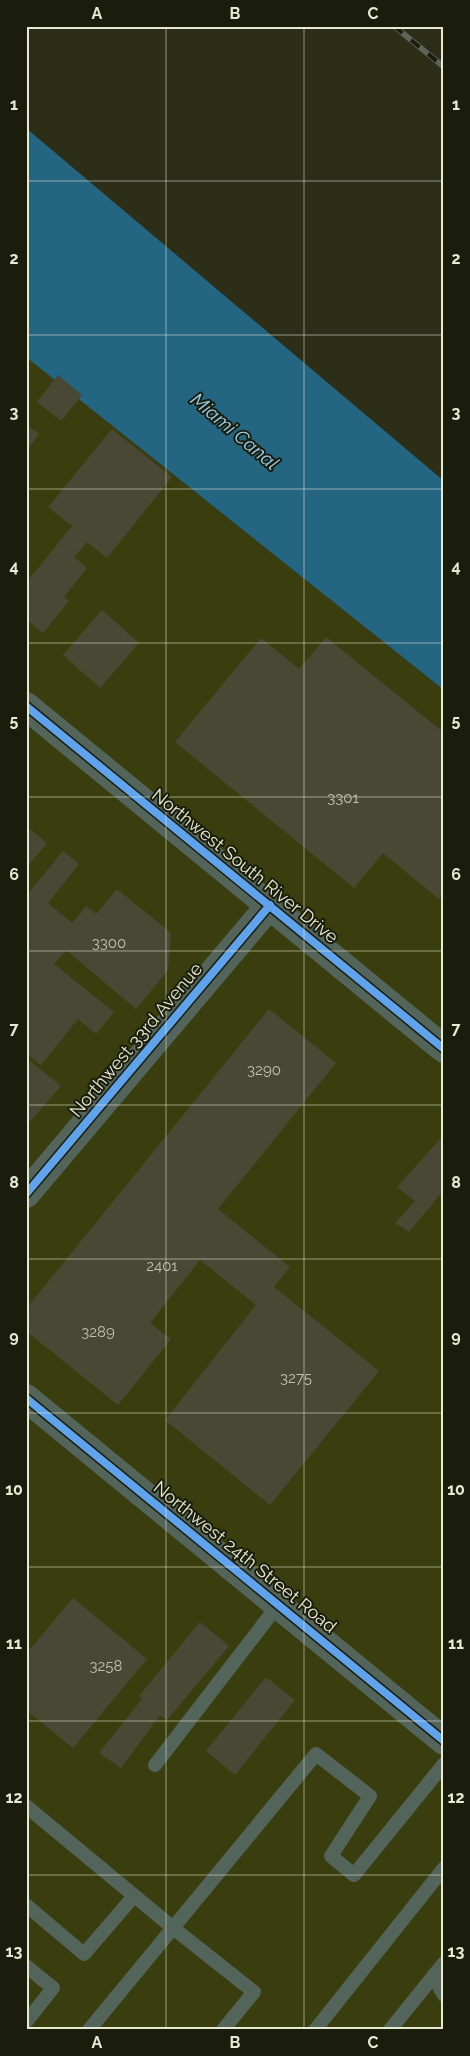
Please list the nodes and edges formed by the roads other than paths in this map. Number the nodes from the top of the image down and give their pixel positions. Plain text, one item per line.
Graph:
1 (26, 706) edge
2 (270, 905) junction
3 (444, 1049) edge
4 (26, 1194) edge
5 (26, 1398) edge
6 (278, 1605) junction
7 (444, 1741) edge
8 (444, 1764) edge
9 (156, 1765) dead end
10 (26, 1806) edge
11 (444, 1868) edge
12 (134, 1896) junction
13 (26, 1905) edge
14 (172, 1927) junction
15 (444, 1963) edge
16 (26, 1966) edge
17 (434, 1976) junction
18 (444, 1995) edge
19 (26, 2022) edge
20 (89, 2030) edge
21 (223, 2030) edge
22 (315, 2030) edge
23 (390, 2030) edge

1 - 2 street, Northwest South River Drive
2 - 3 street, Northwest South River Drive
2 - 4 street, Northwest 33rd Avenue
5 - 6 street, Northwest 24th Street Road
6 - 7 street, Northwest 24th Street Road
6 - 9 lane
8 - 14 lane
10 - 12 lane
11 - 22 lane
12 - 13 lane
12 - 14 lane
14 - 20 lane
14 - 21 lane
15 - 17 lane
16 - 19 lane
17 - 18 lane
17 - 23 lane

